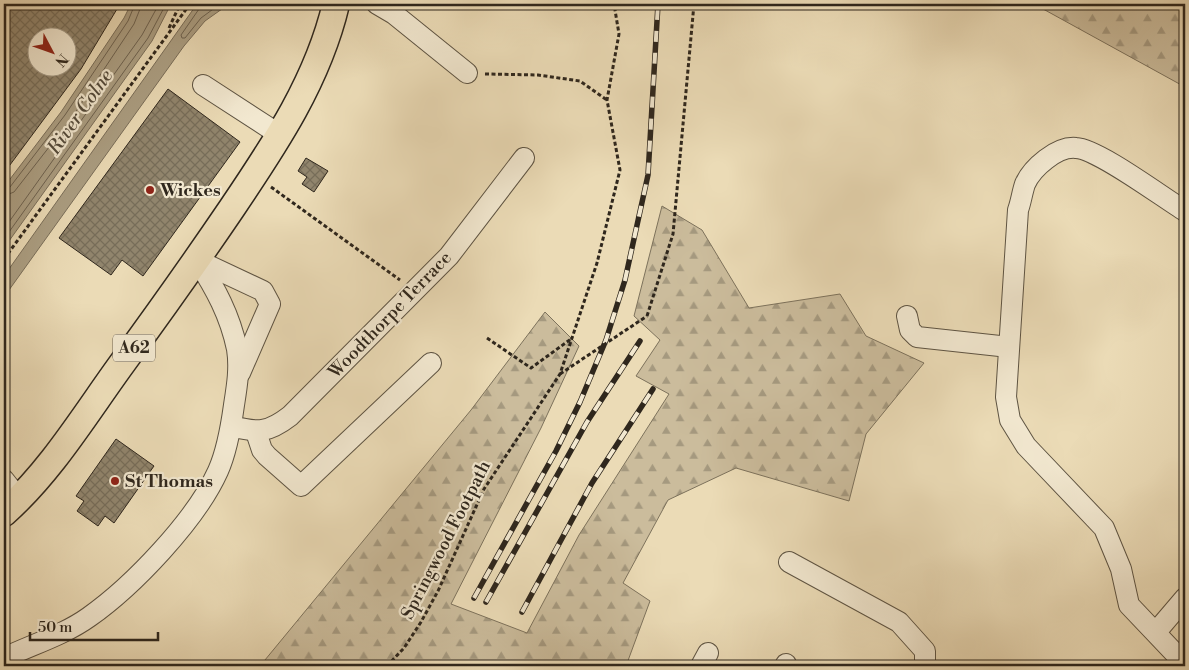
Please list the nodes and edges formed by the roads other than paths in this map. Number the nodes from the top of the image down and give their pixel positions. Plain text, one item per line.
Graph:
1 (336, 4) edge
2 (377, 4) edge
3 (467, 73) road end
4 (203, 85) dead end
5 (280, 135) junction
6 (524, 158) dead end
7 (1185, 211) edge
8 (197, 260) junction
9 (907, 316) dead end
10 (1009, 347) junction
11 (431, 363) dead end
12 (239, 376) junction
13 (231, 426) junction
14 (256, 432) junction
15 (9, 497) edge
16 (789, 562) dead end
17 (1185, 598) edge
18 (1156, 632) junction
19 (4, 658) edge
20 (1185, 664) edge
21 (927, 665) edge

1 - 5 main road, A62
2 - 3 street
4 - 5 street
5 - 8 main road, A62
6 - 14 street, Woodthorpe Terrace
7 - 10 street
8 - 12 street
8 - 12 street
8 - 15 main road, A62
9 - 10 street
10 - 18 street
11 - 14 street
12 - 13 street
13 - 14 street
13 - 19 street
16 - 21 street
17 - 18 street
18 - 20 street

